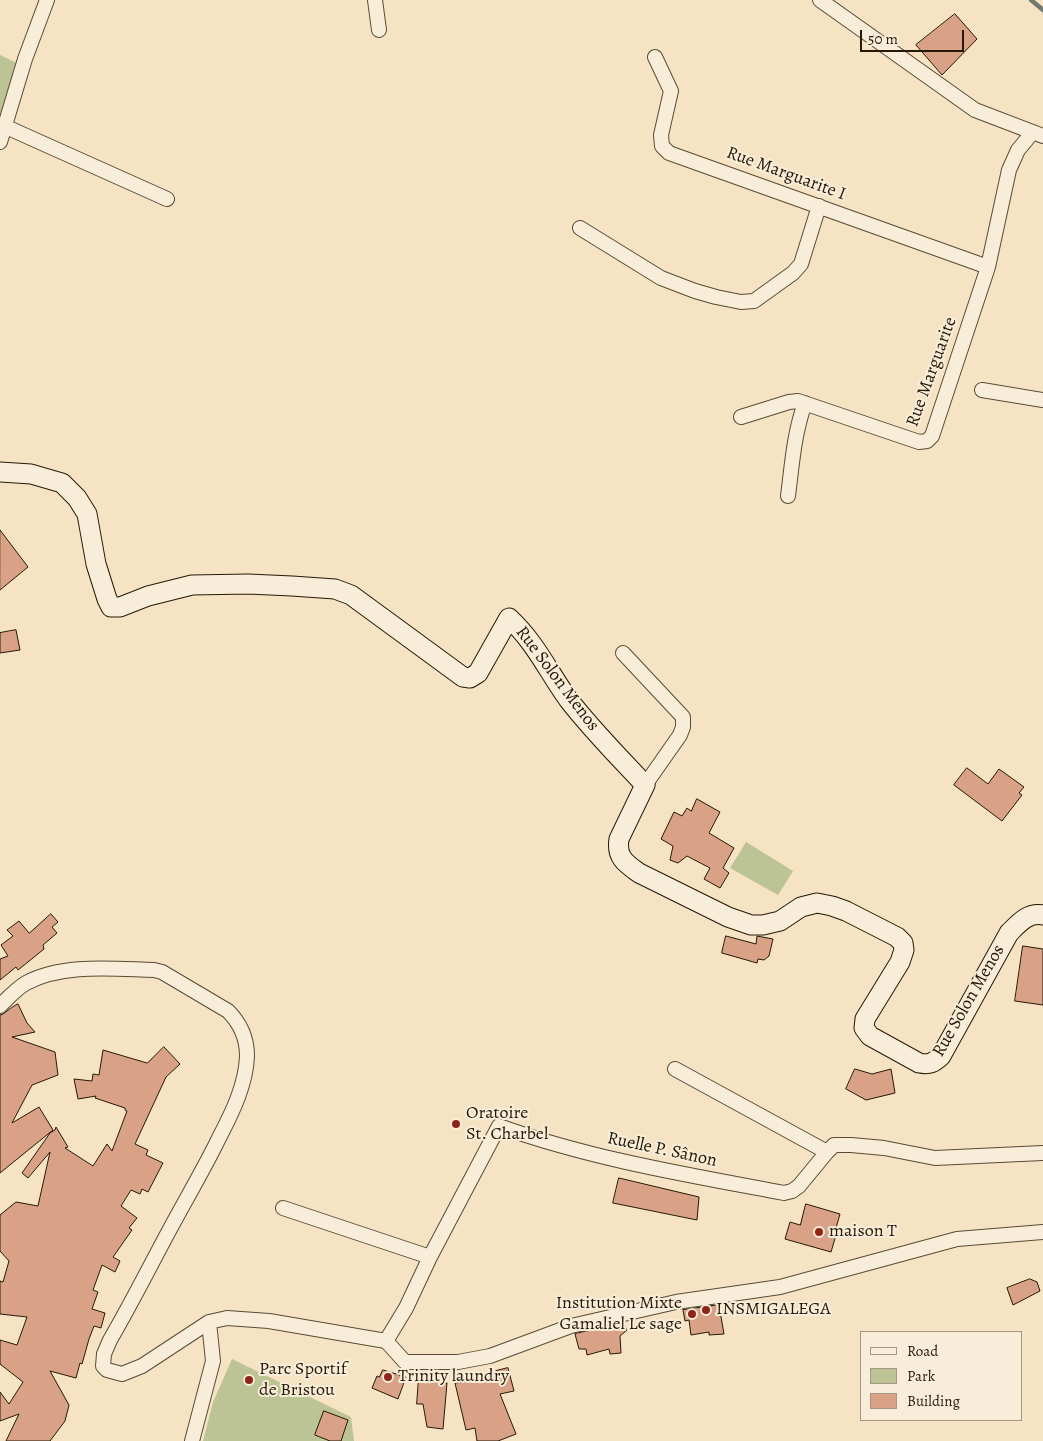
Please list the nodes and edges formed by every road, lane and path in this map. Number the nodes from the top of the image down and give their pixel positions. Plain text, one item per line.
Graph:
1 (48, 0) edge
2 (375, 0) edge
3 (820, 0) edge
4 (379, 30) dead end
5 (655, 57) dead end
6 (4, 126) junction
7 (1038, 134) edge
8 (0, 142) edge
9 (167, 199) dead end
10 (819, 206) junction
11 (580, 228) dead end
12 (988, 266) junction
13 (982, 390) dead end
14 (1043, 400) edge
15 (805, 403) junction
16 (741, 417) dead end
17 (0, 472) edge
18 (788, 496) dead end
19 (622, 653) dead end
20 (645, 785) junction
21 (1043, 915) edge
22 (0, 1006) edge
23 (675, 1069) dead end
24 (827, 1152) junction
25 (1043, 1153) edge
26 (283, 1208) dead end
27 (1043, 1232) edge
28 (430, 1257) junction
29 (209, 1322) junction
30 (386, 1341) junction
31 (192, 1441) edge

1 - 6 street
2 - 4 street
3 - 7 street
5 - 10 street, Rue Marguarite I
6 - 8 street
6 - 9 street
7 - 12 street, Rue Marguarite
10 - 11 street
10 - 12 street, Rue Marguarite I
12 - 15 street, Rue Marguarite
13 - 14 street
15 - 16 street, Rue Marguarite
15 - 18 street
17 - 20 street, Rue Solon Menos
19 - 20 street
20 - 21 street, Rue Solon Menos
22 - 29 street
23 - 24 street
24 - 25 street, Ruelle P. Sânon
24 - 28 street, Ruelle P. Sânon
26 - 28 street
27 - 30 street
28 - 30 street, Ruelle P. Sânon
29 - 30 street
29 - 31 street

